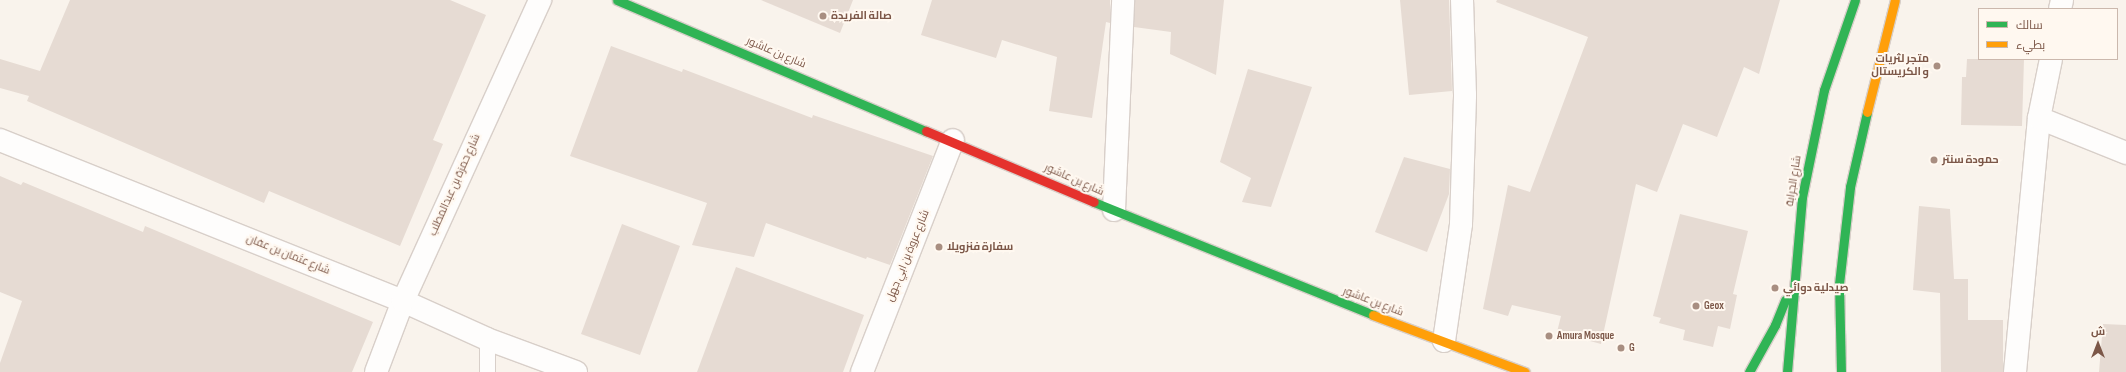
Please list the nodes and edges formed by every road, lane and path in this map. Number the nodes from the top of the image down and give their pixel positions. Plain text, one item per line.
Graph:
1 (540, 0) edge
2 (617, 0) edge
3 (1123, 0) edge
4 (1462, 0) edge
5 (1855, 0) edge
6 (1895, 0) edge
7 (2051, 60) edge
8 (2040, 118) junction
9 (0, 140) edge
10 (953, 140) junction
11 (2126, 153) edge
12 (1114, 210) junction
13 (1793, 281) junction
14 (403, 301) junction
15 (487, 339) junction
16 (1444, 341) junction
17 (376, 372) edge
18 (487, 372) edge
19 (576, 372) edge
20 (862, 372) edge
21 (1525, 372) edge
22 (1749, 372) edge
23 (1787, 372) edge
24 (1841, 372) edge
25 (2015, 372) edge

1 - 14 street, شارع حمزة بن عبدالمطلب
2 - 10 main road, شارع بن عاشور
3 - 12 street
4 - 16 street
5 - 13 main road, شارع الجرابة
6 - 24 main road
7 - 8 street
8 - 11 street
8 - 25 street
9 - 14 street, شارع عثمان بن عفان
10 - 12 main road, شارع بن عاشور
10 - 20 street, شارع عروة بن ابي جهل
12 - 16 main road, شارع بن عاشور
13 - 22 main road
13 - 23 main road, شارع الجرابة
14 - 15 street, شارع عثمان بن عفان
14 - 17 street, شارع حمزة بن عبدالمطلب
15 - 18 lane
15 - 19 street, شارع عثمان بن عفان
16 - 21 main road, شارع بن عاشور

